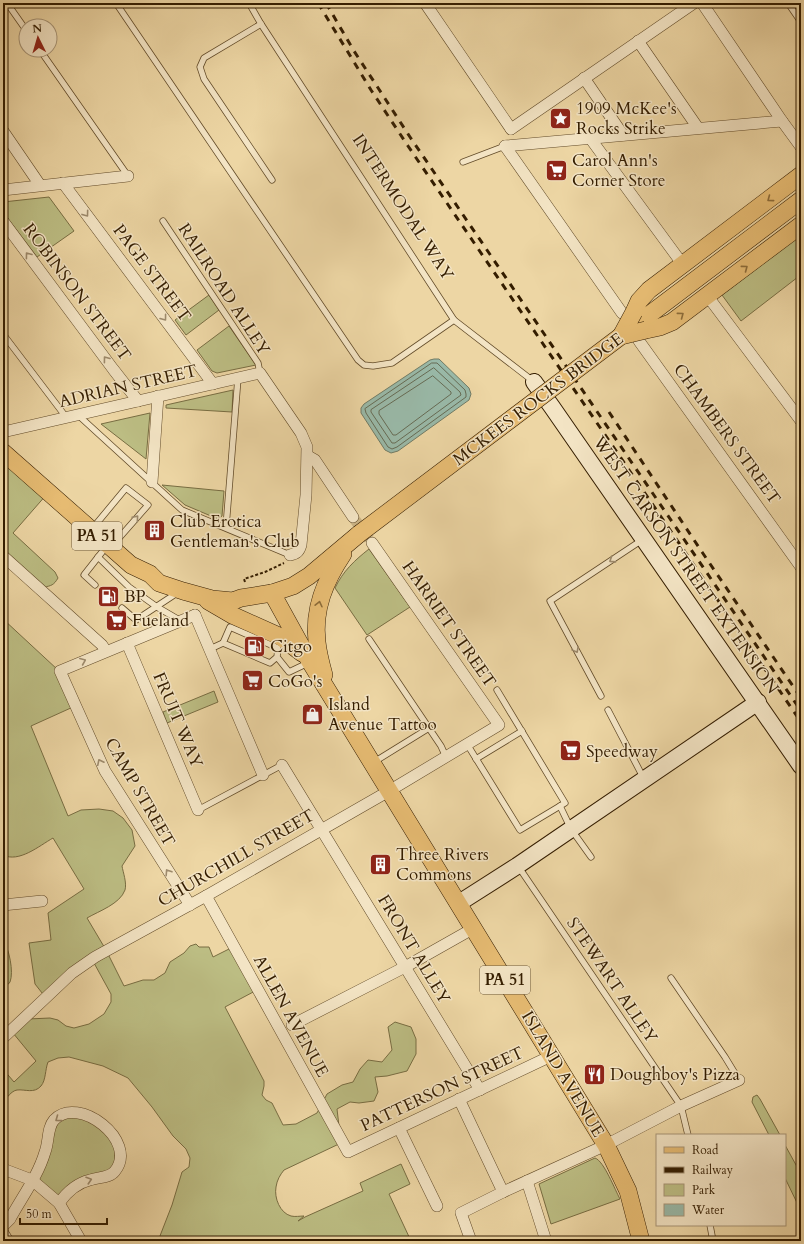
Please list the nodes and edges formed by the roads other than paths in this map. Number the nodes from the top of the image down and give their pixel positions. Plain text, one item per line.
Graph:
1 (7, 3) edge
2 (116, 3) edge
3 (249, 3) edge
4 (425, 3) edge
5 (694, 3) edge
6 (702, 3) edge
7 (788, 3) edge
8 (18, 19) edge
9 (801, 22) edge
10 (261, 24) junction
11 (638, 42) junction
12 (46, 58) edge
13 (584, 78) junction
14 (782, 121) junction
15 (698, 128) junction
16 (510, 129) junction
17 (3, 131) edge
18 (623, 135) junction
19 (590, 138) junction
20 (505, 146) junction
21 (801, 147) edge
22 (462, 162) dead end
23 (801, 175) edge
24 (128, 176) joint
25 (272, 180) dead end
26 (63, 183) junction
27 (40, 185) junction
28 (3, 190) edge
29 (801, 200) edge
30 (3, 221) edge
31 (163, 221) dead end
32 (801, 225) edge
33 (678, 258) dead end
34 (712, 302) dead end
35 (628, 312) junction
36 (454, 320) junction
37 (3, 334) edge
38 (633, 335) junction
39 (260, 373) junction
40 (238, 378) junction
41 (534, 382) joint
42 (213, 384) junction
43 (158, 396) junction
44 (138, 401) junction
45 (552, 407) joint
46 (78, 415) junction
47 (66, 418) junction
48 (801, 421) edge
49 (3, 432) edge
50 (3, 452) edge
51 (308, 456) junction
52 (152, 482) junction
53 (353, 517) tunnel mouth
54 (226, 527) junction
55 (91, 530) junction
56 (362, 539) junction
57 (644, 539) junction
58 (105, 550) junction
59 (290, 555) joint
60 (3, 556) edge
61 (801, 567) edge
62 (150, 574) junction
63 (95, 585) dead end
64 (181, 590) junction
65 (243, 590) junction
66 (272, 593) junction
67 (198, 595) junction
68 (157, 607) junction
69 (122, 608) dead end
70 (195, 615) junction
71 (181, 621) junction
72 (231, 621) junction
73 (369, 639) dead end
74 (127, 643) junction
75 (223, 643) junction
76 (210, 649) junction
77 (106, 651) junction
78 (277, 657) junction
79 (309, 661) junction
80 (327, 689) junction
81 (497, 690) dead end
82 (601, 696) dead end
83 (758, 702) junction
84 (608, 710) dead end
85 (499, 725) joint
86 (429, 728) junction
87 (522, 731) junction
88 (467, 744) junction
89 (446, 757) junction
90 (476, 759) junction
91 (372, 763) junction
92 (282, 765) joint
93 (801, 766) edge
94 (263, 775) junction
95 (644, 780) junction
96 (390, 791) junction
97 (560, 806) junction
98 (198, 810) joint
99 (571, 829) junction
100 (321, 830) junction
101 (591, 857) dead end
102 (517, 866) junction
103 (206, 896) junction
104 (42, 901) dead end
105 (459, 903) junction
106 (3, 905) edge
107 (190, 905) junction
108 (474, 928) junction
109 (405, 967) junction
110 (671, 978) dead end
111 (292, 1025) dead end
112 (3, 1038) edge
113 (551, 1056) junction
114 (739, 1080) joint
115 (480, 1090) junction
116 (460, 1099) junction
117 (681, 1106) junction
118 (399, 1128) junction
119 (688, 1134) edge
120 (606, 1145) junction
121 (348, 1152) joint
122 (3, 1169) edge
123 (32, 1180) junction
124 (527, 1180) junction
125 (503, 1192) junction
126 (59, 1203) junction
127 (437, 1206) dead end
128 (710, 1226) edge
129 (3, 1227) edge
130 (11, 1241) edge
131 (81, 1241) edge
132 (471, 1241) edge
133 (546, 1241) edge
134 (641, 1241) edge
135 (713, 1241) edge

1 - 8 lane
2 - 36 lane
3 - 10 lane, INTERMODAL WAY
4 - 16 street
5 - 11 street
6 - 14 street
7 - 9 lane
10 - 25 lane
10 - 36 lane, INTERMODAL WAY
11 - 13 street
11 - 15 street
12 - 24 lane
13 - 16 street
13 - 18 street
14 - 15 street
14 - 21 street
15 - 18 street
16 - 20 street
17 - 27 street
18 - 19 street
19 - 20 street
19 - 33 street
20 - 22 lane
20 - 35 street
23 -> 35 main road
24 - 26 street
26 - 27 street
26 -> 42 street, PAGE STREET
27 - 28 street
29 - 38 main road, MCKEES ROCKS BRIDGE
44 -> 30 street, ROBINSON STREET
31 - 39 lane, RAILROAD ALLEY
38 -> 32 main road
34 - 48 street
35 - 38 main road, bridge
36 - 41 lane, INTERMODAL WAY
37 - 47 lane
38 - 56 main road, MCKEES ROCKS BRIDGE, bridge
38 - 61 street, CHAMBERS STREET
39 - 40 street, ADRIAN STREET
39 - 51 street
40 - 42 street, ADRIAN STREET
40 - 54 lane
41 - 45 street, INTERMODAL WAY
42 - 43 street, ADRIAN STREET
43 - 44 street, ADRIAN STREET
43 - 52 street
44 - 46 street, ADRIAN STREET
45 - 57 street, WEST CARSON STREET EXTENSION
46 - 47 street, ADRIAN STREET
46 - 52 lane
47 - 49 street, ADRIAN STREET
50 - 55 main road, PA 51
51 - 53 street
51 - 59 street
52 - 54 lane
54 - 59 lane
55 - 58 main road, PA 51
58 -> 55 lane
56 - 66 main road, MCKEES ROCKS BRIDGE
80 -> 56 main road
56 - 85 street, HARRIET STREET
57 -> 82 lane
57 - 83 street, WEST CARSON STREET EXTENSION
58 - 62 main road, PA 51
58 - 63 lane
58 - 68 lane
60 - 77 street
62 - 64 main road, PA 51
62 - 65 main road, PA 51
64 - 67 main road, PA 51
64 - 68 lane
65 - 66 main road, PA 51
65 - 67 main road, PA 51
66 - 79 main road, ISLAND AVENUE / PA 51
67 - 70 street
67 - 72 main road
68 - 69 lane
68 - 71 lane
70 - 71 street
70 - 76 street
71 - 74 street
72 - 75 lane
72 - 78 lane
72 - 79 main road
73 - 86 lane
74 - 77 street
74 - 98 street, FRUIT WAY
75 - 76 lane
75 - 78 lane
76 - 94 street
107 -> 77 street, CAMP STREET
78 - 79 lane
79 - 80 main road, ISLAND AVENUE / PA 51
80 - 91 main road, ISLAND AVENUE / PA 51
81 - 87 lane
83 - 93 street, WEST CARSON STREET EXTENSION
83 - 95 street
84 - 95 lane
85 - 88 street, CHURCHILL STREET
86 - 89 lane
86 - 91 lane
87 - 90 lane
87 - 97 lane
88 - 89 street, CHURCHILL STREET
88 - 90 lane
89 - 96 street, CHURCHILL STREET
90 - 97 lane
91 - 96 main road, ISLAND AVENUE / PA 51
92 - 94 lane
92 - 100 street, FRONT ALLEY
94 - 98 lane
95 - 99 street
96 - 100 street, CHURCHILL STREET
96 - 105 main road, ISLAND AVENUE / PA 51
97 - 99 lane
99 - 101 lane
99 - 102 street
100 - 103 street, CHURCHILL STREET
100 - 109 street, FRONT ALLEY
102 - 105 street
102 - 117 lane, STEWART ALLEY
103 - 107 street, CHURCHILL STREET
103 - 121 street, ALLEN AVENUE
104 - 106 street
105 - 108 main road, ISLAND AVENUE / PA 51
107 - 112 street, CHURCHILL STREET
108 - 109 street
108 - 113 main road, ISLAND AVENUE / PA 51
109 - 111 street
109 - 115 street, FRONT ALLEY
110 - 114 lane
113 - 115 street, PATTERSON STREET
113 - 120 main road, ISLAND AVENUE / PA 51
114 - 117 street
115 - 116 street, PATTERSON STREET
116 - 118 street, PATTERSON STREET
116 - 125 street
117 - 119 lane, STEWART ALLEY
117 - 120 street
118 - 121 street, PATTERSON STREET
118 - 127 street
120 - 124 street
120 - 134 main road, ISLAND AVENUE / PA 51
122 - 123 street
123 - 126 street
126 -> 123 street
123 - 129 street
124 - 125 street
124 - 133 street
125 - 132 street
126 - 131 street
128 - 135 lane
129 - 130 lane

